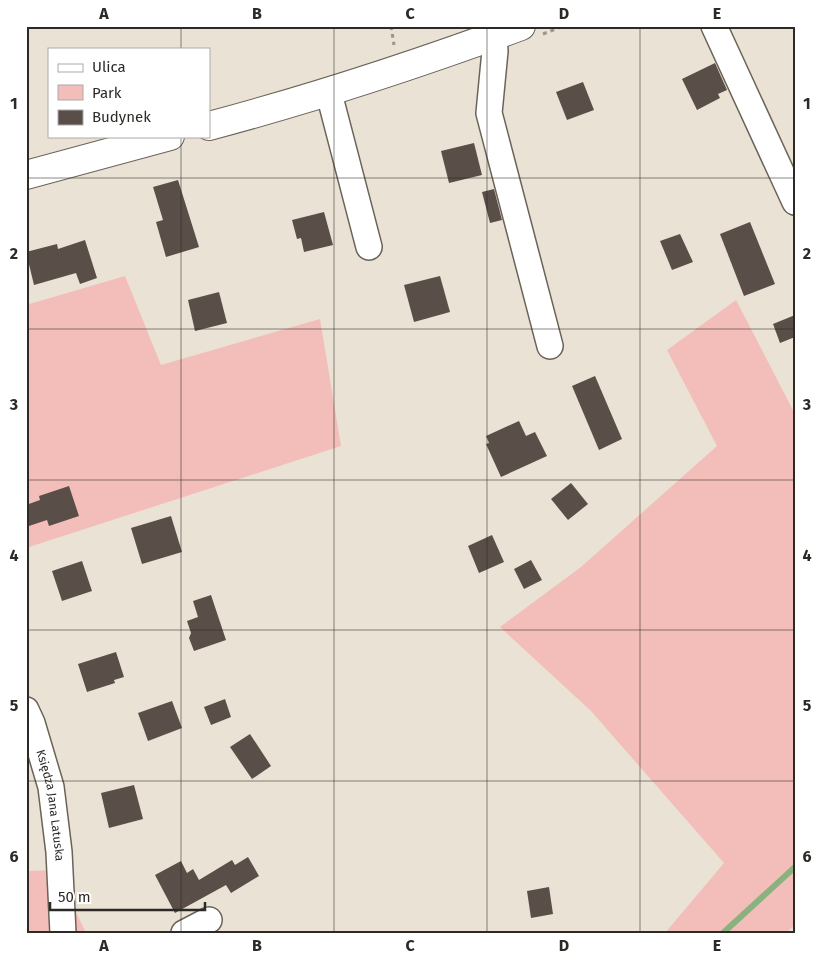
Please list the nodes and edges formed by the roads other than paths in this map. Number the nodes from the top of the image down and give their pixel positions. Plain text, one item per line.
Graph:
1 (521, 26) edge
2 (714, 26) edge
3 (494, 36) junction
4 (325, 92) junction
5 (210, 126) edge
6 (163, 138) edge
7 (26, 175) edge
8 (795, 202) edge
9 (369, 247) dead end
10 (550, 346) dead end
11 (26, 710) edge
12 (209, 920) dead end
13 (63, 933) edge
14 (184, 933) edge

1 - 3 main road
2 - 8 street
3 - 4 main road
3 - 10 street
4 - 5 main road
4 - 9 street
6 - 7 main road
11 - 13 street, Księdza Jana Latuska
12 - 14 street

